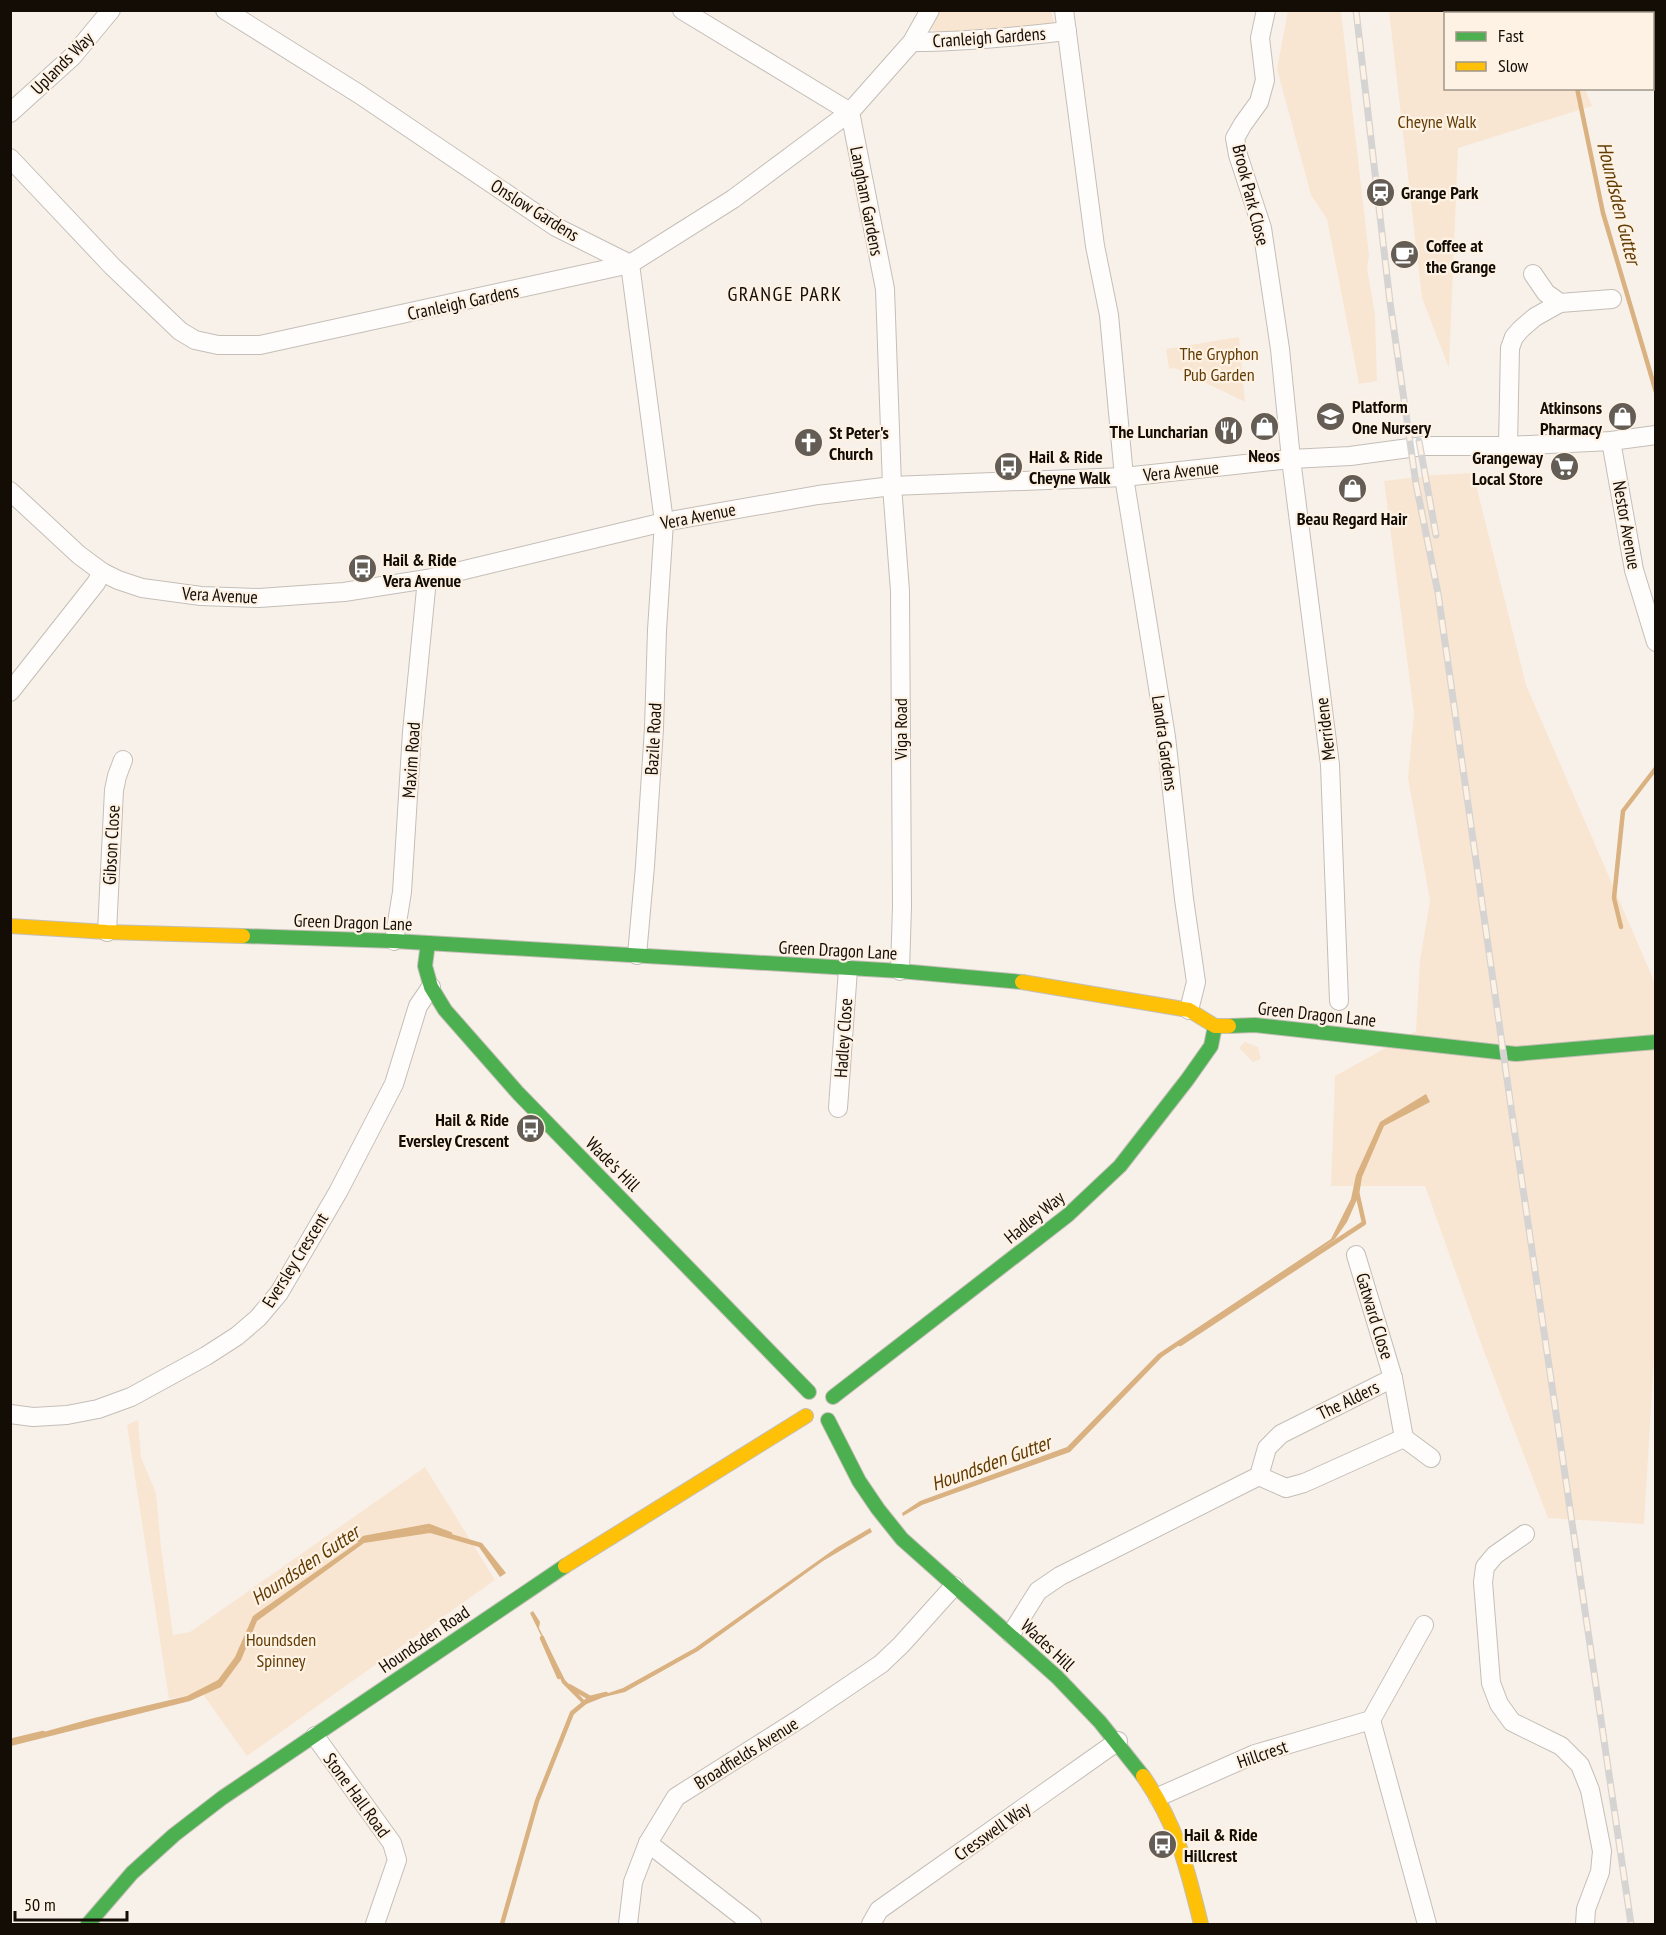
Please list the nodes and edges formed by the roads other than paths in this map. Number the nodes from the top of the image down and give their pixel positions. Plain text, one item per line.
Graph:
1 (111, 10) edge
2 (225, 10) edge
3 (682, 10) edge
4 (930, 10) edge
5 (1064, 10) edge
6 (1266, 10) edge
7 (1066, 31) junction
8 (912, 42) junction
9 (850, 112) junction
10 (10, 113) edge
11 (10, 158) edge
12 (630, 264) junction
13 (1533, 274) dead end
14 (1612, 299) dead end
15 (1560, 303) junction
16 (1656, 435) edge
17 (1611, 441) junction
18 (1508, 446) junction
19 (1291, 459) junction
20 (1124, 477) junction
21 (892, 486) junction
22 (10, 491) edge
23 (664, 522) junction
24 (102, 572) junction
25 (427, 579) junction
26 (1656, 642) edge
27 (10, 692) edge
28 (123, 760) dead end
29 (10, 926) edge
30 (106, 932) junction
31 (394, 941) junction
32 (428, 943) junction
33 (637, 955) junction
34 (848, 969) junction
35 (900, 971) junction
36 (431, 987) junction
37 (1338, 1001) dead end
38 (1189, 1010) junction
39 (1215, 1026) junction
40 (1656, 1042) edge
41 (838, 1108) dead end
42 (1356, 1255) dead end
43 (1394, 1378) junction
44 (809, 1392) junction
45 (833, 1397) junction
46 (10, 1414) edge
47 (806, 1416) junction
48 (828, 1420) junction
49 (1404, 1438) junction
50 (1431, 1458) dead end
51 (1259, 1476) junction
52 (1525, 1534) dead end
53 (954, 1586) junction
54 (1424, 1625) dead end
55 (1011, 1634) junction
56 (1371, 1720) junction
57 (315, 1736) junction
58 (1118, 1741) junction
59 (1158, 1797) junction
60 (648, 1843) junction
61 (88, 1924) edge
62 (375, 1924) edge
63 (628, 1924) edge
64 (752, 1924) edge
65 (871, 1924) edge
66 (1201, 1924) edge
67 (1427, 1924) edge
68 (1585, 1924) edge

1 - 10 street, Uplands Way
2 - 12 street, Onslow Gardens
3 - 9 street
4 - 8 street, Cranleigh Gardens
5 - 7 street
6 - 19 street, Brook Park Close
7 - 8 street, Cranleigh Gardens
7 - 20 street
8 - 9 street, Cranleigh Gardens
9 - 12 street, Cranleigh Gardens
9 - 21 street, Langham Gardens
11 - 12 street, Cranleigh Gardens
12 - 23 street
13 - 15 street
14 - 15 street
15 - 18 street
16 - 17 street, Vera Avenue
17 - 18 street, Vera Avenue
17 - 26 street, Nestor Avenue
18 - 19 street, Vera Avenue
19 - 20 street, Vera Avenue
19 - 37 street, Merridene
20 - 21 street, Vera Avenue
20 - 38 street, Landra Gardens
21 - 23 street, Vera Avenue
21 - 35 street, Viga Road
22 - 24 street, Vera Avenue
23 - 25 street, Vera Avenue
23 - 33 street, Bazile Road
24 - 25 street, Vera Avenue
24 - 27 street
25 - 31 street, Maxim Road
28 - 30 street, Gibson Close
29 - 30 street, Green Dragon Lane
30 - 31 street, Green Dragon Lane
31 - 32 street, Green Dragon Lane
32 - 33 street, Green Dragon Lane
32 - 36 street, Wade's Hill
33 - 34 street, Green Dragon Lane
34 - 35 street, Green Dragon Lane
34 - 41 street, Hadley Close
35 - 38 street, Green Dragon Lane
36 - 44 street, Wade's Hill
36 - 46 street, Eversley Crescent
38 - 39 street, Green Dragon Lane
39 - 40 street, Green Dragon Lane
39 - 45 street, Hadley Way
42 - 43 street, Gatward Close
43 - 49 street, The Alders
43 - 51 street, The Alders
44 - 45 street
44 - 47 street
45 - 48 street
47 - 48 street
47 - 57 street, Houndsden Road
48 - 53 street, Wades Hill
49 - 50 street
49 - 51 street
51 - 55 street
52 - 68 street
53 - 55 street, Wades Hill
53 - 60 street, Broadfields Avenue
54 - 56 street
55 - 58 street, Wades Hill
56 - 59 street, Hillcrest
56 - 67 street
57 - 61 street, Houndsden Road
57 - 62 street, Stone Hall Road
58 - 59 street, Wades Hill
58 - 65 street, Cresswell Way
59 - 66 street, Wades Hill
60 - 63 street, Broadfields Avenue
60 - 64 street

